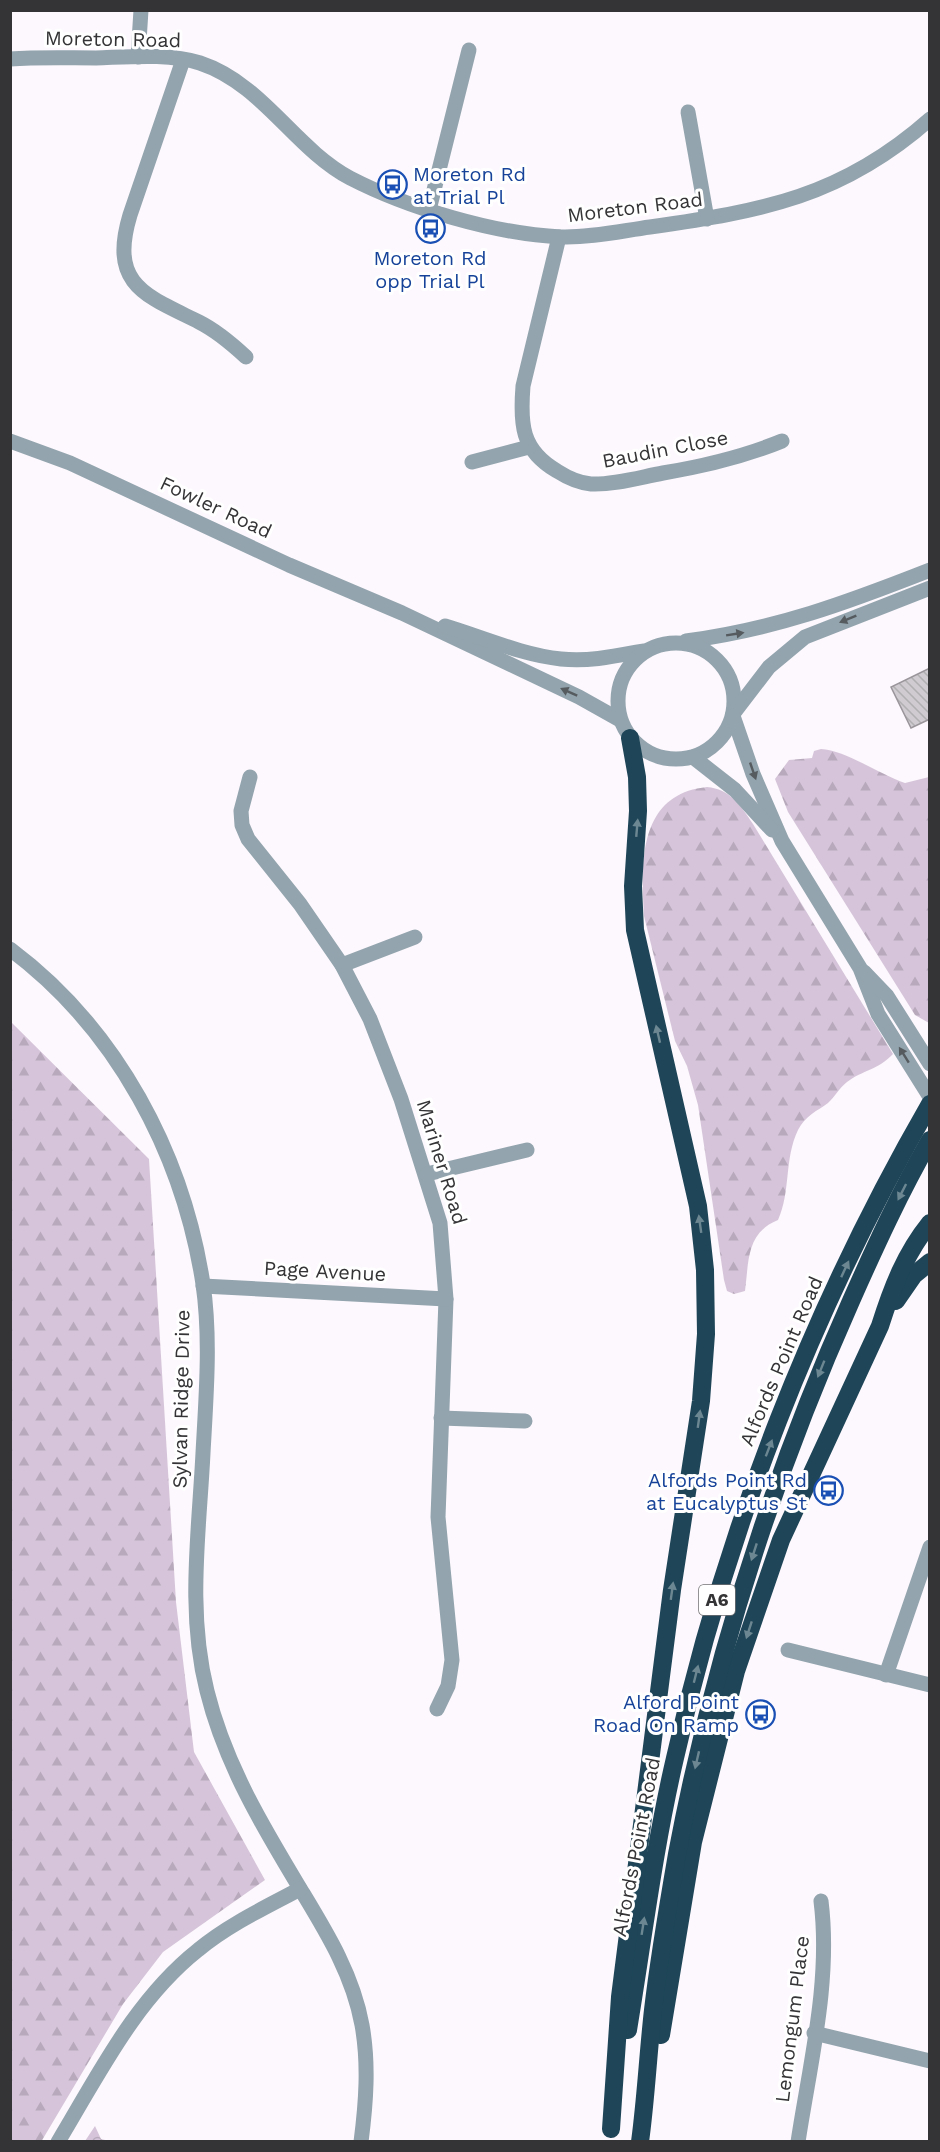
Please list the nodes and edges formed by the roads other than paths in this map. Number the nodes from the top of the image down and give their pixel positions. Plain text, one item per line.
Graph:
1 (141, 10) edge
2 (469, 50) dead end
3 (138, 57) junction
4 (10, 59) edge
5 (183, 60) junction
6 (688, 112) dead end
7 (930, 119) edge
8 (429, 210) junction
9 (707, 219) junction
10 (559, 237) junction
11 (246, 357) dead end
12 (10, 441) edge
13 (782, 441) dead end
14 (528, 447) junction
15 (472, 462) dead end
16 (930, 570) edge
17 (930, 588) edge
18 (402, 613) junction
19 (678, 642) junction
20 (646, 650) junction
21 (733, 715) junction
22 (620, 720) junction
23 (630, 738) junction
24 (693, 757) junction
25 (250, 777) dead end
26 (782, 841) junction
27 (415, 937) dead end
28 (10, 949) edge
29 (342, 965) junction
30 (860, 968) junction
31 (930, 1064) edge
32 (930, 1097) edge
33 (930, 1104) edge
34 (930, 1140) edge
35 (528, 1149) dead end
36 (427, 1173) junction
37 (930, 1222) edge
38 (930, 1262) edge
39 (203, 1286) junction
40 (446, 1299) junction
41 (879, 1326) junction
42 (441, 1418) junction
43 (525, 1421) dead end
44 (930, 1547) edge
45 (788, 1650) dead end
46 (886, 1675) junction
47 (930, 1685) edge
48 (437, 1709) dead end
49 (300, 1888) junction
50 (821, 1901) dead end
51 (814, 2033) junction
52 (930, 2061) edge
53 (610, 2135) edge
54 (641, 2137) edge
55 (58, 2142) edge
56 (362, 2142) edge
57 (798, 2142) edge

1 - 3 street
2 - 8 street
3 - 4 street, Moreton Road
3 - 5 street, Moreton Road
5 - 8 street, Moreton Road
5 - 11 street
6 - 9 street
7 - 9 street, Moreton Road
8 - 10 street, Moreton Road
9 - 10 street, Moreton Road
10 - 14 street
12 - 18 street, Fowler Road
13 - 14 street, Baudin Close
14 - 15 street
19 -> 16 street
17 -> 21 street
18 - 20 street, Fowler Road
22 -> 18 street, Fowler Road
19 - 20 street
19 - 21 street
20 - 22 street
21 - 24 street
21 -> 26 street
22 - 23 street
23 - 24 street
53 -> 23 highway
24 - 26 street
25 - 29 street, Mariner Road
26 - 30 street
27 - 29 street
28 - 39 street, Sylvan Ridge Drive
29 - 36 street, Mariner Road
30 - 31 street
32 -> 30 street
53 -> 33 highway, Alfords Point Road / A6
34 -> 54 highway, Alfords Point Road / A6
35 - 36 street
36 - 40 street, Mariner Road
37 - 41 highway
38 - 41 highway
39 - 40 street, Page Avenue
39 - 49 street, Sylvan Ridge Drive
40 - 42 street, Mariner Road
41 -> 54 highway
42 - 43 street
42 - 48 street, Mariner Road
44 - 46 street
45 - 46 street
46 - 47 street
49 - 55 street
49 - 56 street, Sylvan Ridge Drive
50 - 51 street, Lemongum Place
51 - 52 street
51 - 57 street, Lemongum Place

